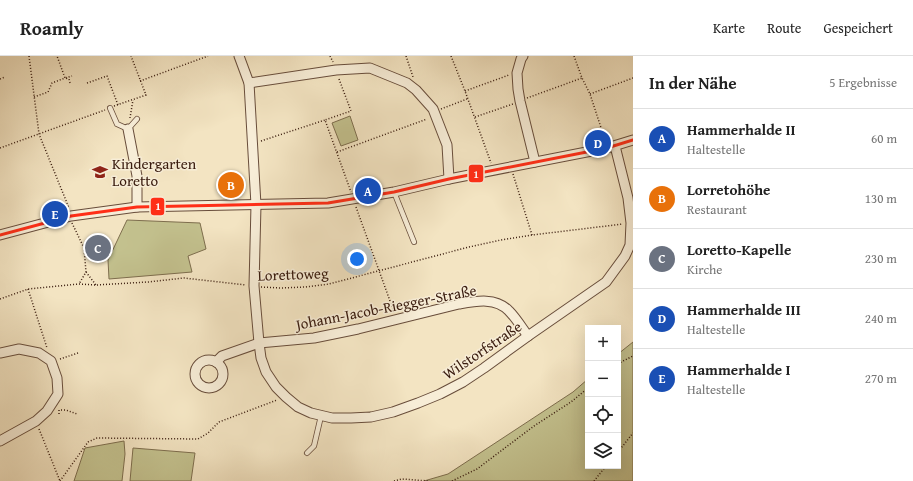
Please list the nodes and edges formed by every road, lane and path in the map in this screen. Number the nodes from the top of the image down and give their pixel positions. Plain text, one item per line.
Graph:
1 (29, 56) edge
2 (57, 56) edge
3 (131, 56) edge
4 (208, 56) edge
5 (239, 56) edge
6 (406, 56) edge
7 (451, 56) edge
8 (522, 56) edge
9 (574, 56) edge
10 (517, 72) junction
11 (72, 76) dead end
12 (5, 77) dead end
13 (65, 78) junction
14 (633, 78) edge
15 (0, 79) edge
16 (140, 81) junction
17 (70, 83) dead end
18 (87, 83) dead end
19 (249, 83) junction
20 (416, 90) junction
21 (465, 92) junction
22 (590, 94) junction
23 (34, 97) junction
24 (468, 99) junction
25 (133, 100) junction
26 (118, 105) junction
27 (110, 108) junction
28 (435, 114) junction
29 (137, 119) dead end
30 (325, 120) dead end
31 (128, 130) junction
32 (39, 134) junction
33 (633, 140) edge
34 (252, 144) junction
35 (611, 147) junction
36 (0, 148) edge
37 (337, 152) dead end
38 (535, 162) junction
39 (510, 167) junction
40 (494, 170) junction
41 (449, 179) junction
42 (394, 192) junction
43 (630, 197) edge
44 (256, 205) junction
45 (137, 207) junction
46 (70, 212) dead end
47 (72, 222) dead end
48 (631, 223) junction
49 (0, 235) edge
50 (532, 235) junction
51 (414, 242) dead end
52 (86, 272) junction
53 (79, 284) junction
54 (96, 285) junction
55 (254, 286) junction
56 (28, 289) junction
57 (0, 299) edge
58 (528, 336) junction
59 (259, 343) junction
60 (0, 353) edge
61 (78, 353) dead end
62 (633, 356) edge
63 (52, 361) junction
64 (216, 362) dead end
65 (621, 362) edge
66 (585, 390) edge
67 (286, 397) junction
68 (59, 414) dead end
69 (77, 414) dead end
70 (321, 416) junction
71 (36, 421) junction
72 (633, 433) edge
73 (0, 441) edge
74 (621, 448) edge
75 (307, 453) dead end
76 (604, 469) edge
77 (60, 481) edge
78 (394, 481) edge
79 (428, 481) edge
80 (452, 481) edge
81 (594, 481) edge

1 - 23 path
2 - 13 path
3 - 16 path
4 - 16 path
5 - 19 street, Wilstorfstraße
6 - 20 path
7 - 21 path
8 - 10 street
9 - 22 path
10 - 21 path
10 - 38 street
11 - 13 path
12 - 15 path
13 - 17 path
13 - 23 path
14 - 22 path
16 - 25 path
18 - 26 path
19 - 20 street
19 - 34 street, Wilstorfstraße
20 - 28 street
21 - 24 path
22 - 35 path
23 - 32 path
24 - 28 path
24 - 40 path
25 - 26 path
25 - 31 path
26 - 27 path
27 - 31 lane
27 - 32 path
28 - 37 path
28 - 41 street
29 - 31 lane
30 - 34 path
31 - 45 street
32 - 36 path
32 - 46 path
33 - 35 street
34 - 44 street, Wilstorfstraße
35 - 38 street
35 - 43 street, Wilstorfstraße
38 - 39 street
39 - 40 street
39 - 50 path
40 - 41 street
41 - 42 street
42 - 44 street
42 - 51 lane
43 - 48 street, Wilstorfstraße
44 - 45 street
44 - 55 street, Wilstorfstraße
45 - 49 street
47 - 52 path
48 - 50 path, Lorettoweg
48 - 58 street, Wilstorfstraße
50 - 55 path, Lorettoweg
52 - 53 path
52 - 54 path
53 - 54 path, Lorettoweg
53 - 56 path, Lorettoweg
54 - 55 path, Lorettoweg
55 - 59 street, Wilstorfstraße
56 - 57 path, Lorettoweg
56 - 63 path
58 - 59 street, Johann-Jacob-Riegger-Straße
58 - 70 street, Wilstorfstraße
59 - 64 street
59 - 67 street, Wilstorfstraße
60 - 63 street
61 - 63 path
62 - 65 path
63 - 71 street
66 - 80 path
67 - 70 street, Wilstorfstraße
67 - 77 path
68 - 69 path
70 - 75 lane
71 - 73 street
71 - 77 path
72 - 74 path
76 - 81 path
78 - 79 path

